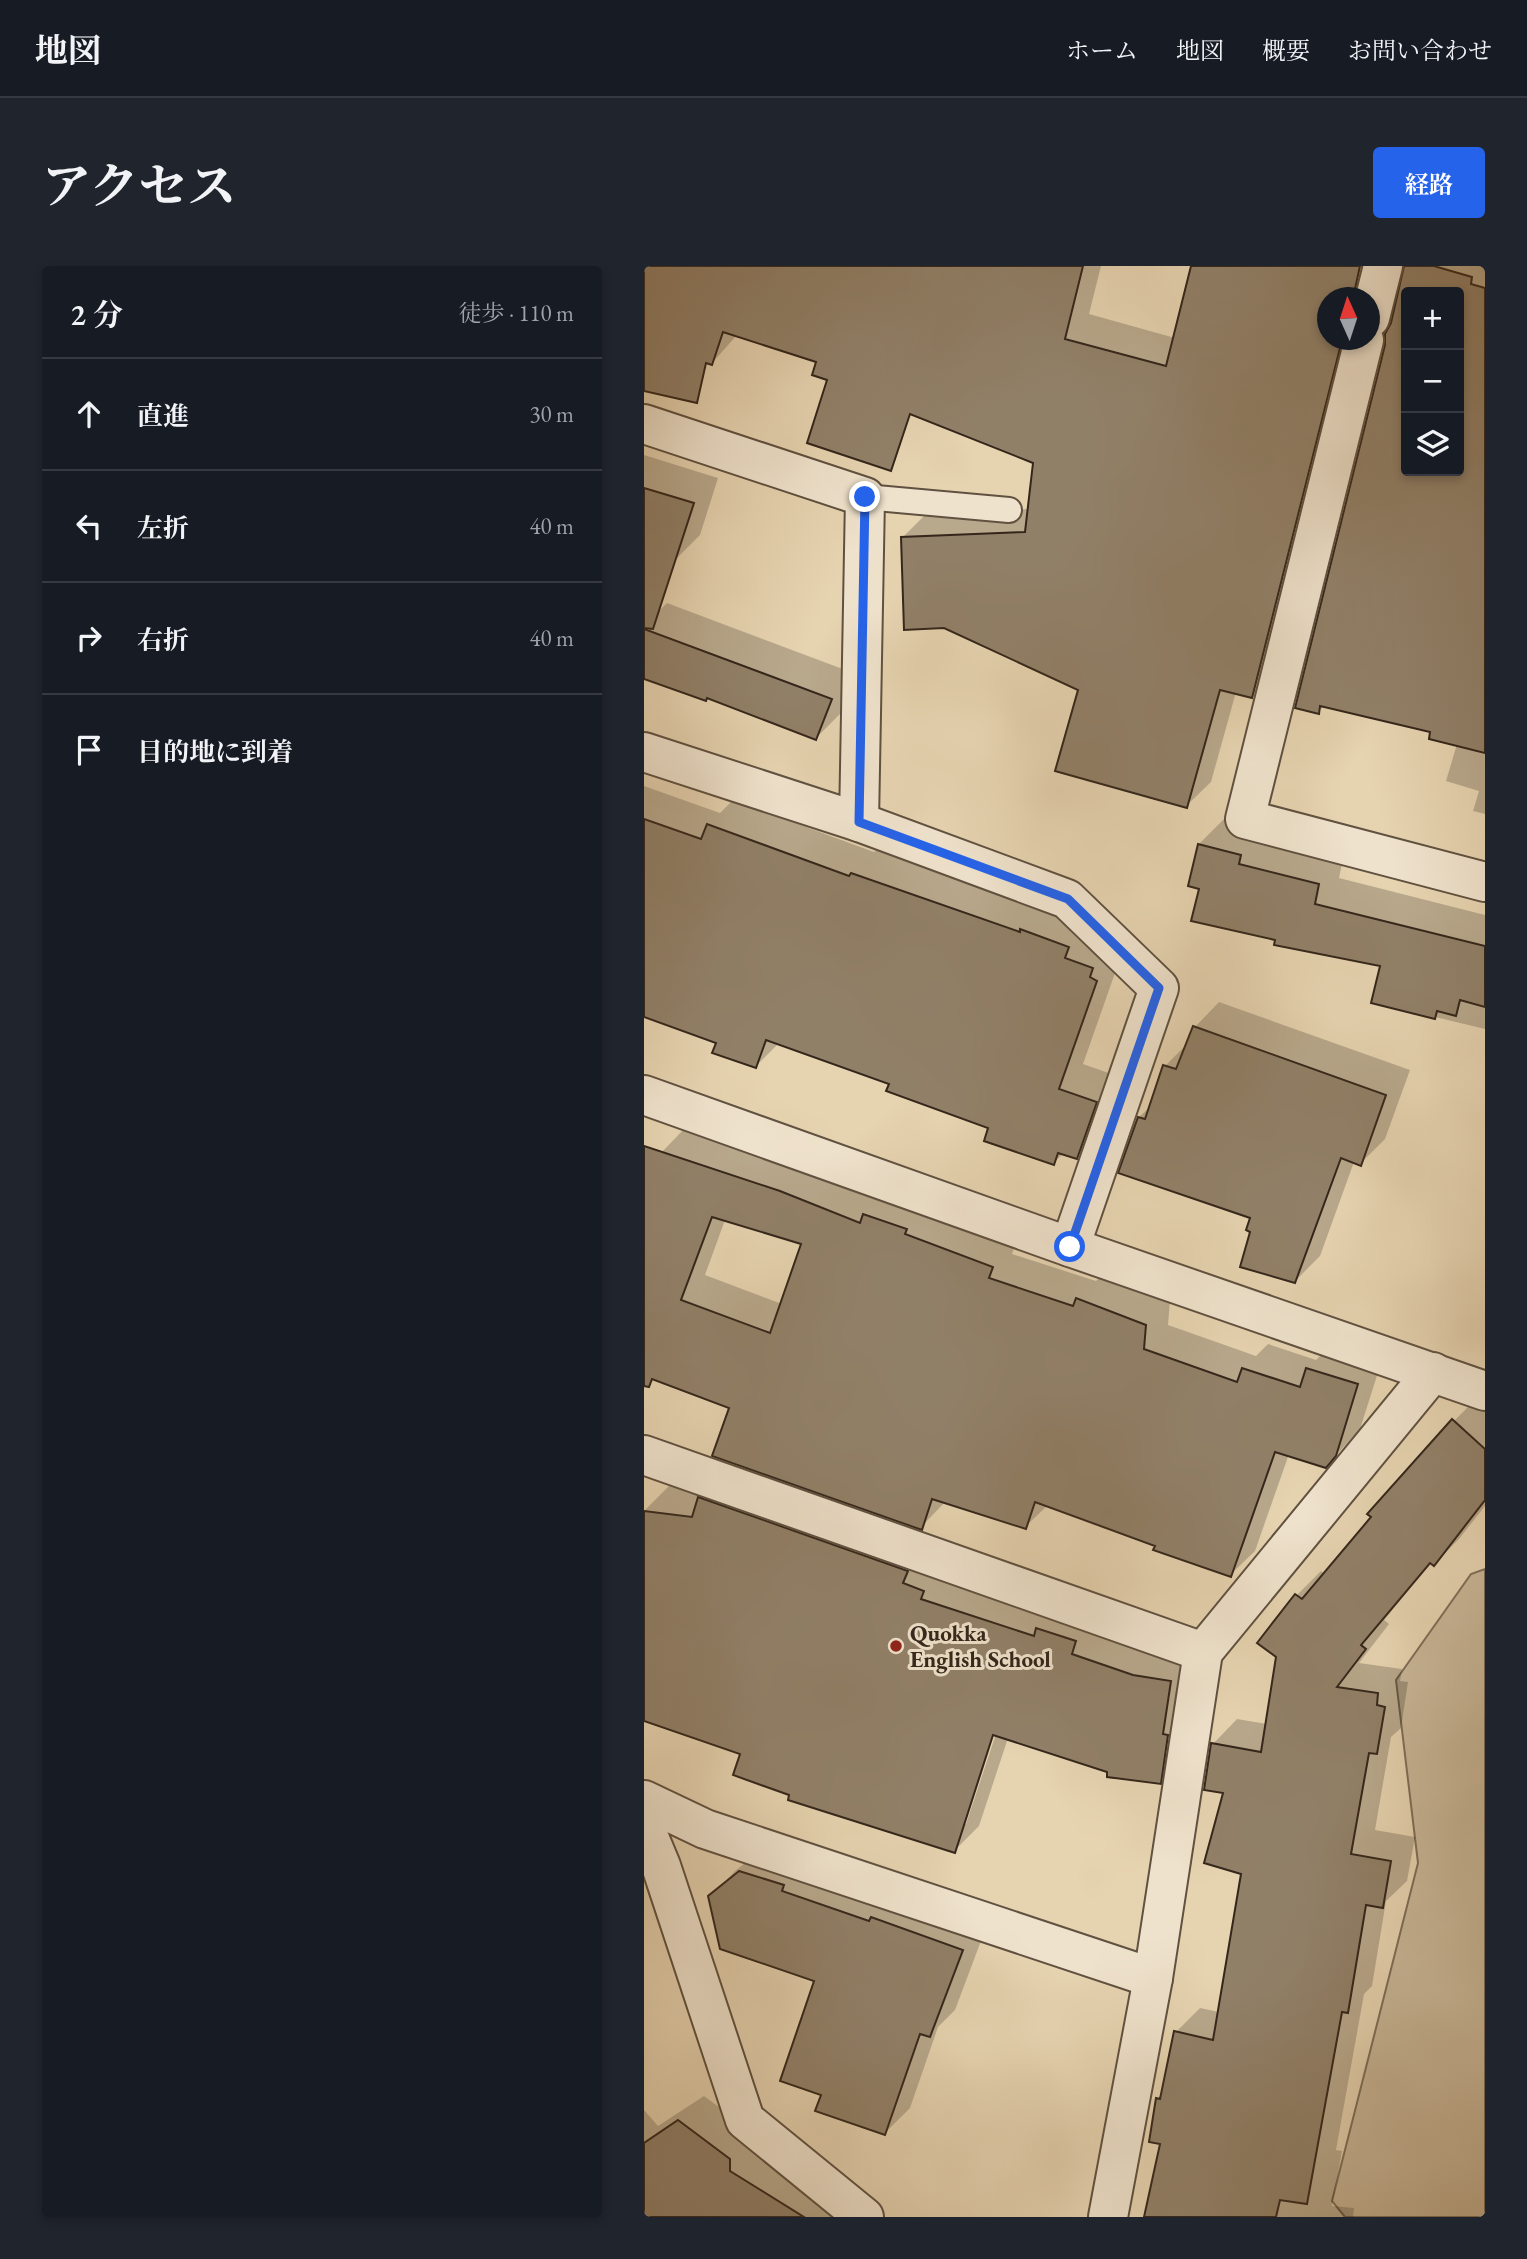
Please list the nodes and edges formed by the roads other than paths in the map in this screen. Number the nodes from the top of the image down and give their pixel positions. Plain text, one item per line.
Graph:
1 (1382, 266) edge
2 (1377, 287) edge
3 (1362, 350) edge
4 (644, 424) edge
5 (865, 497) junction
6 (1009, 510) dead end
7 (644, 752) edge
8 (859, 822) junction
9 (1485, 881) edge
10 (644, 1095) edge
11 (1070, 1247) junction
12 (1433, 1372) junction
13 (1485, 1391) edge
14 (644, 1455) edge
15 (1203, 1652) junction
16 (644, 1800) edge
17 (644, 1825) edge
18 (1153, 1978) junction
19 (864, 2217) edge
20 (1108, 2217) edge

1 - 2 street
3 - 9 street
4 - 5 street
5 - 6 lane
5 - 8 street
7 - 8 street
8 - 11 street
10 - 11 street
11 - 12 street
12 - 13 street
12 - 15 street
14 - 15 street
15 - 18 street
16 - 18 street
17 - 19 street
18 - 20 street

